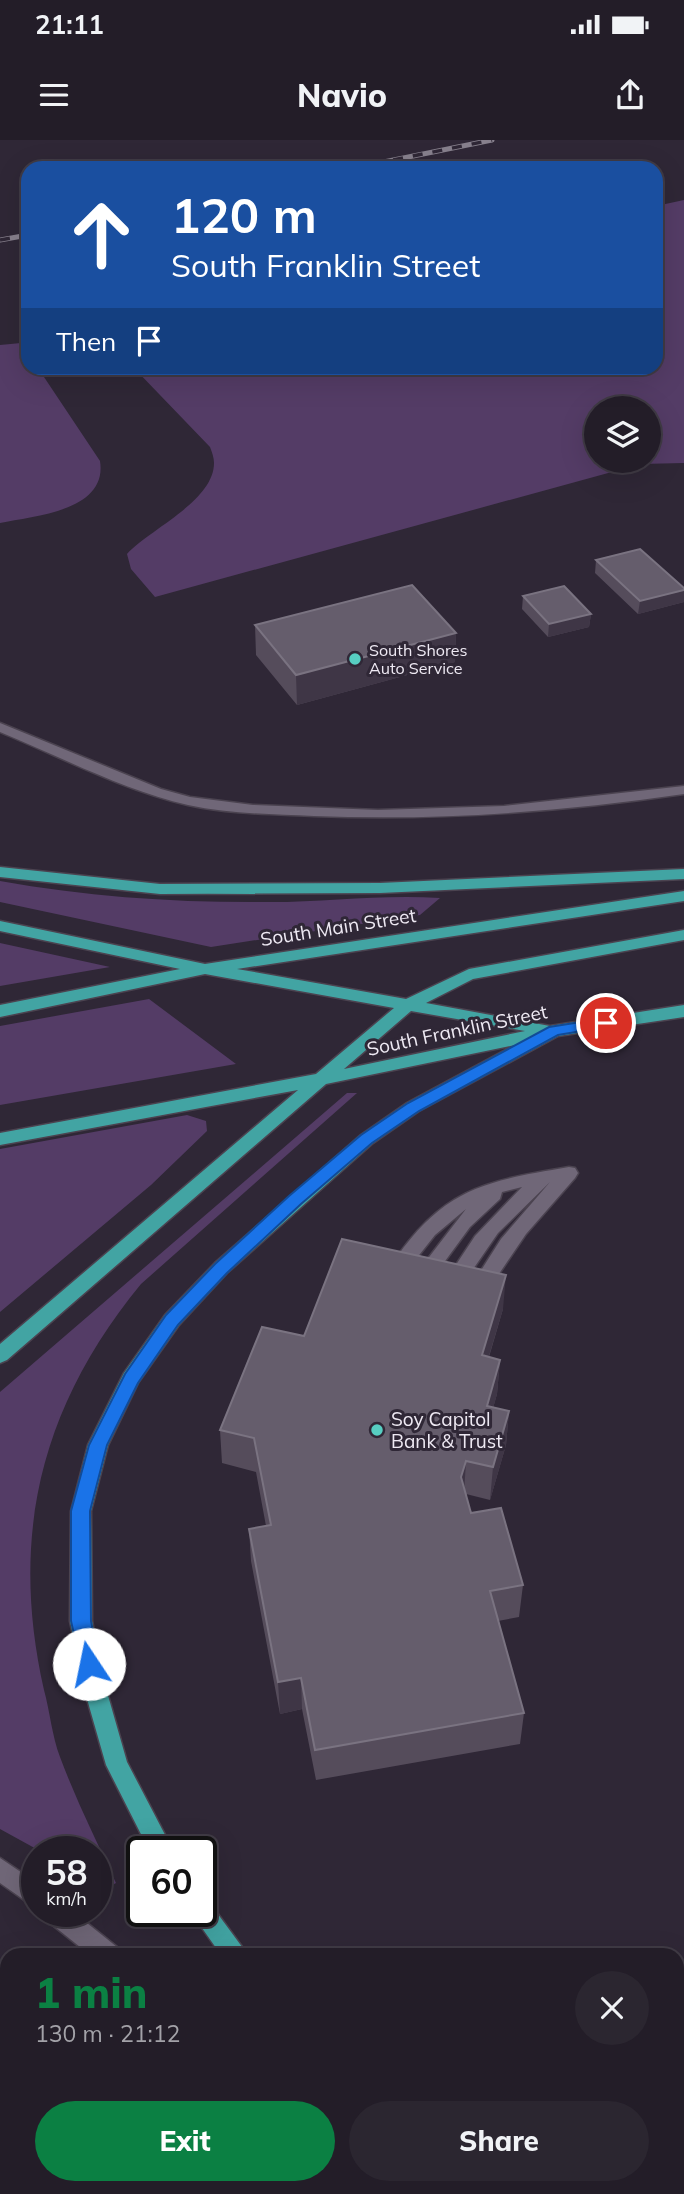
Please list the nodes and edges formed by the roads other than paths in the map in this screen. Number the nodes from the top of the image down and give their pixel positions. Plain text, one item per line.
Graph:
1 (0, 727) edge
2 (684, 790) edge
3 (0, 872) edge
4 (684, 874) edge
5 (684, 895) edge
6 (0, 926) edge
7 (684, 935) edge
8 (205, 969) junction
9 (406, 1006) junction
10 (0, 1011) edge
11 (684, 1011) edge
12 (555, 1031) junction
13 (323, 1079) junction
14 (0, 1139) edge
15 (543, 1178) junction
16 (505, 1184) junction
17 (388, 1283) edge
18 (416, 1290) edge
19 (445, 1297) edge
20 (471, 1303) edge
21 (0, 1354) edge
22 (155, 1836) edge
23 (0, 1869) edge
24 (21, 1885) edge
25 (73, 1927) edge
26 (214, 1927) edge
27 (100, 1948) edge
28 (231, 1948) edge

1 - 2 street
3 - 4 main road
5 - 8 main road, South Main Street
6 - 8 main road
7 - 9 main road
8 - 9 main road
8 - 10 main road, South Main Street
9 - 12 main road
9 - 13 main road
11 - 12 main road, South Franklin Street
12 - 13 main road, South Franklin Street
12 - 22 main road
13 - 14 main road
13 - 21 main road
15 - 16 street
15 - 19 street
15 - 20 street
16 - 17 street
16 - 18 street
23 - 24 street
25 - 27 street
26 - 28 main road

